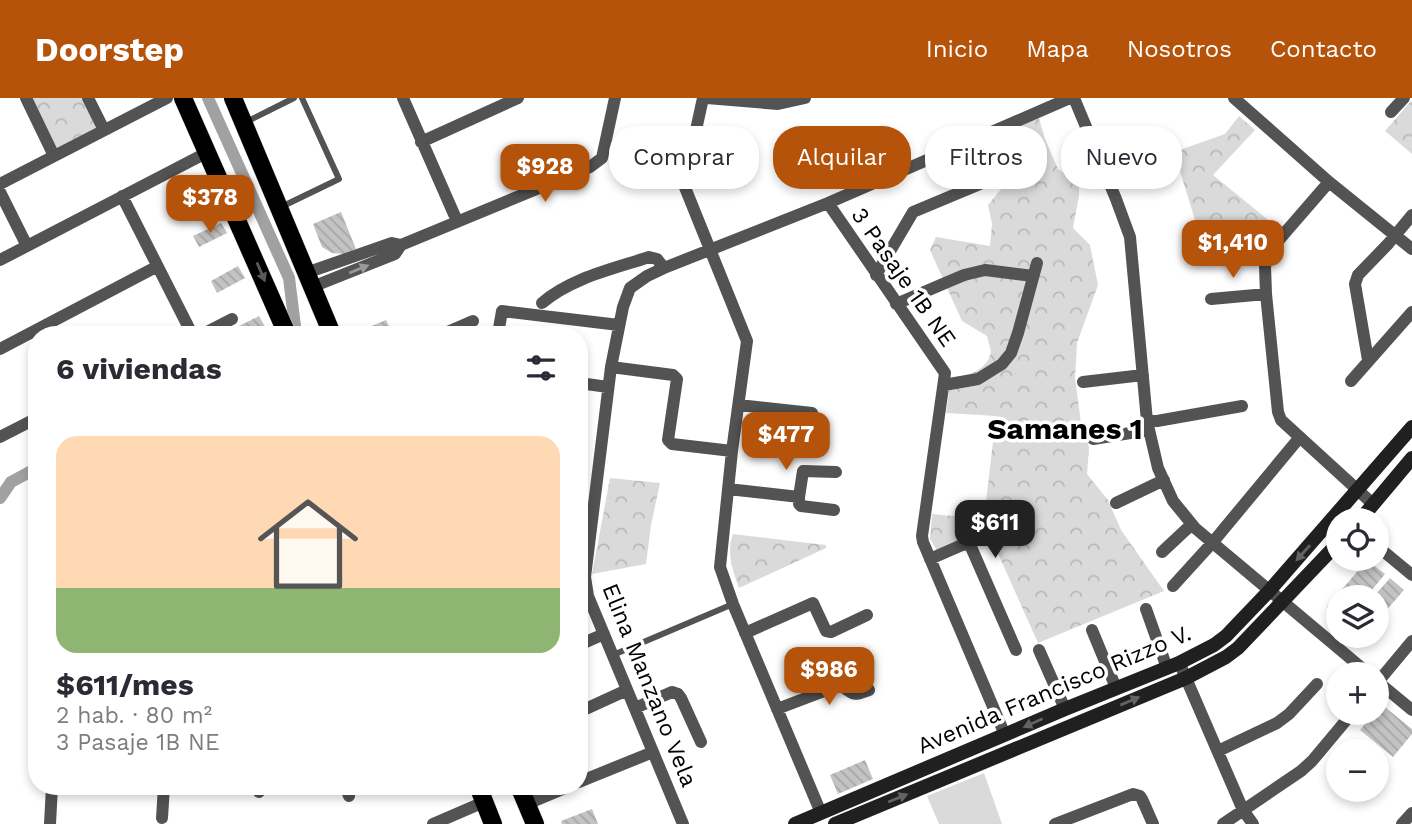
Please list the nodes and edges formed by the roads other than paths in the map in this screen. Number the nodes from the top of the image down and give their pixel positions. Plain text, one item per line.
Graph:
1 (26, 98) edge
2 (88, 98) edge
3 (167, 98) edge
4 (183, 98) edge
5 (233, 98) edge
6 (294, 98) edge
7 (302, 98) edge
8 (403, 98) edge
9 (517, 98) edge
10 (615, 98) edge
11 (705, 98) edge
12 (805, 98) edge
13 (1072, 98) edge
14 (1234, 98) edge
15 (1404, 98) edge
16 (1391, 112) dead end
17 (245, 123) junction
18 (104, 130) junction
19 (421, 142) junction
20 (208, 152) junction
21 (54, 156) junction
22 (1329, 182) junction
23 (0, 184) edge
24 (968, 189) edge
25 (0, 192) edge
26 (122, 196) junction
27 (828, 203) junction
28 (279, 207) junction
29 (1412, 215) edge
30 (457, 221) junction
31 (1395, 236) junction
32 (27, 246) junction
33 (1412, 249) edge
34 (710, 250) junction
35 (0, 260) edge
36 (156, 267) junction
37 (664, 268) junction
38 (876, 275) junction
39 (309, 280) junction
40 (1266, 294) junction
41 (1211, 299) dead end
42 (542, 303) dead end
43 (896, 304) junction
44 (1412, 312) edge
45 (232, 319) dead end
46 (473, 321) dead end
47 (619, 325) junction
48 (44, 326) edge
49 (188, 326) edge
50 (218, 326) edge
51 (284, 326) edge
52 (329, 326) edge
53 (461, 326) edge
54 (499, 326) edge
55 (28, 334) edge
56 (0, 349) edge
57 (1368, 360) junction
58 (611, 367) junction
59 (1143, 375) junction
60 (1351, 381) dead end
61 (1083, 382) dead end
62 (588, 384) edge
63 (944, 385) junction
64 (608, 387) junction
65 (739, 405) junction
66 (1242, 406) dead end
67 (812, 413) dead end
68 (28, 421) edge
69 (1148, 426) junction
70 (1412, 427) edge
71 (2, 431) edge
72 (1300, 437) junction
73 (1093, 439) dead end
74 (732, 451) junction
75 (1412, 458) edge
76 (836, 472) dead end
77 (1164, 481) junction
78 (728, 489) junction
79 (1358, 491) junction
80 (799, 497) junction
81 (588, 503) edge
82 (1116, 503) dead end
83 (1373, 504) junction
84 (1347, 508) edge
85 (1370, 508) edge
86 (834, 510) dead end
87 (1192, 524) junction
88 (1326, 532) edge
89 (1213, 542) junction
90 (1162, 552) dead end
91 (1326, 555) edge
92 (1389, 556) edge
93 (930, 559) junction
94 (1412, 575) edge
95 (1172, 586) dead end
96 (1270, 590) junction
97 (588, 596) edge
98 (1282, 600) junction
99 (733, 604) junction
100 (1146, 609) dead end
101 (867, 615) dead end
102 (1092, 630) dead end
103 (745, 633) junction
104 (604, 634) junction
105 (588, 641) edge
106 (1412, 641) edge
107 (1016, 650) dead end
108 (1039, 650) dead end
109 (613, 655) junction
110 (1355, 662) edge
111 (1173, 665) junction
112 (1389, 666) edge
113 (1186, 678) junction
114 (1317, 684) dead end
115 (1116, 688) junction
116 (627, 690) junction
117 (869, 690) dead end
118 (1389, 691) edge
119 (588, 708) edge
120 (635, 708) junction
121 (777, 709) junction
122 (1065, 709) junction
123 (1412, 710) edge
124 (1342, 725) edge
125 (1005, 735) junction
126 (701, 742) dead end
127 (1218, 751) junction
128 (653, 752) junction
129 (588, 778) edge
130 (52, 795) edge
131 (163, 795) edge
132 (479, 795) edge
133 (481, 795) edge
134 (523, 795) edge
135 (548, 795) edge
136 (527, 804) junction
137 (1243, 810) junction
138 (821, 813) junction
139 (1412, 813) edge
140 (162, 818) dead end
141 (50, 824) edge
142 (433, 824) edge
143 (493, 824) edge
144 (535, 824) edge
145 (683, 824) edge
146 (795, 824) edge
147 (835, 824) edge
148 (1055, 824) edge
149 (1153, 824) edge
150 (1223, 824) edge
151 (1253, 824) edge
152 (1402, 824) edge

1 - 21 street
2 - 18 street
3 - 18 street
4 - 20 main road
5 - 17 main road
6 - 17 lane
7 - 28 lane
8 - 19 street
9 - 19 street
10 - 30 street
11 - 12 street
11 - 34 street
13 - 27 street, Elina Manzano Vela
13 - 59 street
14 - 22 street
15 - 16 street
17 - 28 main road
18 - 21 street
19 - 30 street
20 - 26 street
20 -> 51 main road
21 - 23 street
22 - 31 street
22 - 40 street
24 - 38 street
25 - 32 street
26 - 32 street
26 - 36 street
27 - 34 street, Elina Manzano Vela
27 - 38 street, 3 Pasaje 1B NE
28 - 39 main road
29 - 31 street
30 - 39 street
31 - 33 street
31 - 57 street
32 - 35 street
34 - 37 street, Elina Manzano Vela
34 - 65 street
36 - 48 street
36 - 49 street
37 - 42 street
37 - 47 street, Elina Manzano Vela
38 - 43 street, 3 Pasaje 1B NE
39 - 52 main road
40 - 41 street
40 - 72 street
43 - 63 street, 3 Pasaje 1B NE
43 - 63 street
44 - 57 street
45 - 50 street
46 - 53 street
47 - 54 street
47 - 58 street, Elina Manzano Vela
55 - 56 street
57 - 60 street
58 - 64 street, Elina Manzano Vela
58 - 74 street
59 - 61 street
59 - 69 street
62 - 64 street
63 - 93 street, 3 Pasaje 1B NE
64 - 81 street, Elina Manzano Vela
65 - 67 street
65 - 74 street
66 - 69 street
68 - 71 street
69 - 73 street
69 - 77 street
70 - 79 main road, Avenida Francisco Rizzo V.
72 - 79 street
72 - 89 street
74 - 78 street
75 - 83 main road
76 - 80 street
77 - 82 street
77 - 87 street
78 - 80 street
78 - 99 street
79 - 83 street
79 - 84 main road, Avenida Francisco Rizzo V.
80 - 86 street
83 - 85 main road
87 - 89 street
87 - 90 street
88 -> 96 main road, Avenida Francisco Rizzo V.
89 - 95 street
89 - 96 street
91 - 98 main road, Avenida Francisco Rizzo V.
92 - 94 street
93 - 107 street
93 - 125 street, 3 Pasaje 1B NE
96 - 98 street
96 - 111 main road, Avenida Francisco Rizzo V.
97 - 104 street, Elina Manzano Vela
98 - 110 street
98 - 113 main road, Avenida Francisco Rizzo V.
99 - 103 street
99 - 109 lane
100 - 111 street
101 - 103 street
102 - 115 street
103 - 121 street
104 - 105 street
104 - 109 street, Elina Manzano Vela
106 - 112 street
108 - 122 street
109 - 116 street, Elina Manzano Vela
111 - 113 street
111 - 115 main road, Avenida Francisco Rizzo V.
113 - 127 street
147 -> 113 main road, Avenida Francisco Rizzo V.
114 - 127 street
115 - 122 main road, Avenida Francisco Rizzo V.
116 - 119 street
116 - 120 street, Elina Manzano Vela
117 - 121 street
118 - 123 street
120 - 126 street
120 - 128 street, Elina Manzano Vela
121 - 138 street
122 -> 125 main road, Avenida Francisco Rizzo V.
124 - 137 street
125 - 138 main road, Avenida Francisco Rizzo V.
127 - 137 street
128 - 129 street
128 - 145 street, Elina Manzano Vela
130 - 141 street
131 - 140 street
132 - 142 street
133 - 143 main road
134 - 136 main road
135 - 136 street
136 - 144 main road
137 - 150 street
137 - 151 street
138 - 146 main road, Avenida Francisco Rizzo V.
139 - 152 street
148 - 149 street

